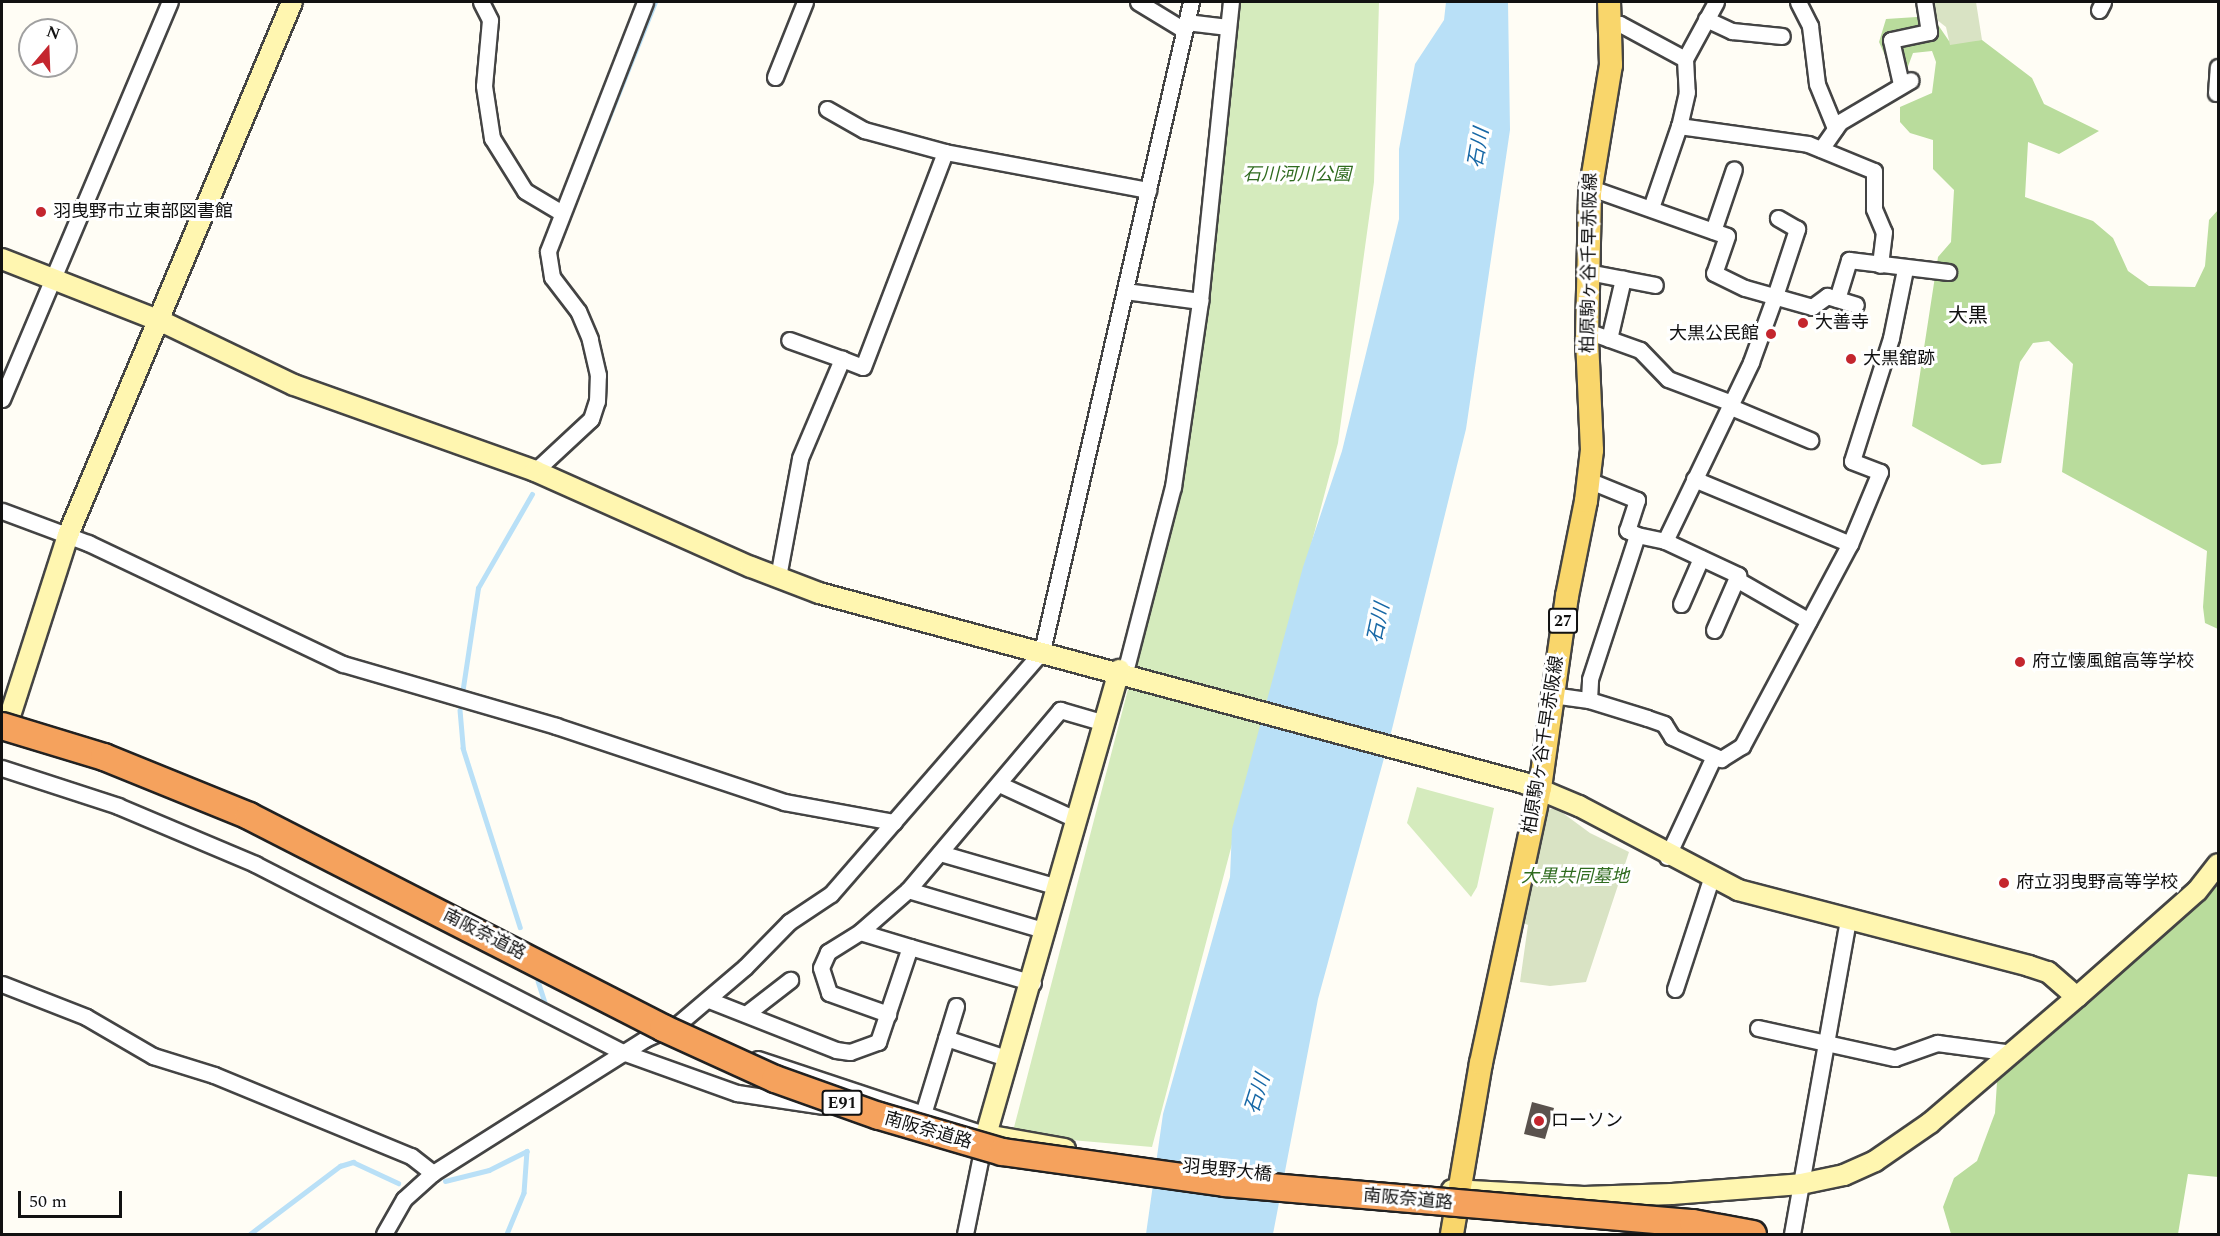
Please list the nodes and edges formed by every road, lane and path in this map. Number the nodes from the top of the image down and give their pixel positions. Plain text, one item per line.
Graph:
1 (170, 2) edge
2 (292, 2) edge
3 (481, 2) edge
4 (645, 2) edge
5 (805, 2) edge
6 (1138, 2) edge
7 (1191, 2) edge
8 (1231, 2) edge
9 (1609, 2) edge
10 (1716, 2) edge
11 (1798, 2) edge
12 (1924, 2) edge
13 (1706, 19) junction
14 (1185, 26) junction
15 (1613, 26) junction
16 (1228, 27) junction
17 (1782, 36) dead end
18 (1685, 59) junction
19 (2218, 67) edge
20 (775, 77) dead end
21 (2216, 93) dead end
22 (827, 109) dead end
23 (1679, 126) junction
24 (1834, 128) junction
25 (1821, 149) junction
26 (945, 152) junction
27 (1734, 170) dead end
28 (1591, 188) junction
29 (1148, 190) junction
30 (1651, 208) junction
31 (562, 213) junction
32 (1778, 218) dead end
33 (1713, 231) junction
34 (2, 259) edge
35 (1880, 265) junction
36 (1905, 269) junction
37 (1588, 272) junction
38 (1948, 272) dead end
39 (51, 278) junction
40 (1623, 279) junction
41 (1655, 285) dead end
42 (1125, 291) junction
43 (1775, 296) junction
44 (1837, 299) junction
45 (1200, 301) junction
46 (1856, 305) dead end
47 (156, 319) junction
48 (1587, 332) junction
49 (789, 339) dead end
50 (1609, 339) junction
51 (842, 359) junction
52 (2, 399) edge
53 (1731, 405) junction
54 (1809, 440) dead end
55 (535, 471) junction
56 (1694, 479) junction
57 (1588, 480) junction
58 (2, 511) edge
59 (68, 535) junction
60 (1638, 535) junction
61 (1665, 541) junction
62 (1850, 544) junction
63 (1701, 558) junction
64 (778, 577) junction
65 (1736, 579) junction
66 (1681, 604) dead end
67 (1809, 621) junction
68 (1714, 630) dead end
69 (1042, 651) junction
70 (1127, 673) junction
71 (1552, 695) junction
72 (1589, 700) junction
73 (1101, 722) junction
74 (3, 724) edge
75 (1714, 756) junction
76 (2, 768) edge
77 (999, 784) junction
78 (1532, 786) junction
79 (1075, 819) junction
80 (894, 822) junction
81 (940, 853) junction
82 (1667, 857) junction
83 (2218, 864) edge
84 (1712, 879) junction
85 (1058, 886) junction
86 (908, 890) junction
87 (1848, 919) junction
88 (1046, 931) junction
89 (860, 932) junction
90 (910, 947) junction
91 (790, 980) dead end
92 (1033, 983) junction
93 (2, 984) edge
94 (1675, 989) dead end
95 (2078, 997) junction
96 (709, 1000) junction
97 (956, 1006) dead end
98 (746, 1014) junction
99 (888, 1014) junction
100 (678, 1024) junction
101 (1758, 1028) dead end
102 (946, 1038) junction
103 (1826, 1046) junction
104 (625, 1053) junction
105 (2012, 1053) junction
106 (1009, 1059) junction
107 (923, 1114) junction
108 (986, 1135) junction
109 (432, 1173) junction
110 (1802, 1184) junction
111 (1451, 1190) junction
112 (384, 1234) edge
113 (965, 1234) edge
114 (1452, 1234) edge
115 (1681, 1234) edge
116 (1753, 1234) edge
117 (1792, 1234) edge

1 - 39 street
2 - 47 street
3 - 31 street
4 - 31 street
5 - 20 street
6 - 14 street
7 - 14 street
8 - 16 street
9 - 15 main road, 柏原駒ヶ谷千早赤阪線 / 27
10 - 13 street
11 - 24 street
12 - 24 street
13 - 17 street
13 - 18 street
14 - 16 street
14 - 29 street
15 - 18 street
15 - 28 main road, 柏原駒ヶ谷千早赤阪線 / 27
16 - 45 street
18 - 23 street
19 - 21 street
22 - 26 street
23 - 25 street
23 - 30 street
24 - 25 street
25 - 35 street
26 - 29 street
26 - 51 street
27 - 33 street
28 - 30 street
28 - 37 main road, 柏原駒ヶ谷千早赤阪線 / 27
29 - 42 street
30 - 33 street
31 - 55 street
32 - 43 street
33 - 43 street
34 - 39 street
35 - 36 street
35 - 44 street
36 - 38 street
36 - 62 street
37 - 40 street
37 - 48 main road, 柏原駒ヶ谷千早赤阪線 / 27
39 - 47 street
39 - 52 street
40 - 41 street
40 - 50 street
42 - 45 street
42 - 69 street
43 - 44 street
43 - 53 street
44 - 46 street
45 - 70 street
47 - 55 street
47 - 59 street
48 - 50 street
48 - 57 main road, 柏原駒ヶ谷千早赤阪線 / 27
49 - 51 street
50 - 53 street
51 - 64 street
53 - 54 street
53 - 56 street
55 - 64 street
56 - 61 street
56 - 62 street
57 - 60 street
57 - 71 main road, 柏原駒ヶ谷千早赤阪線 / 27
58 - 59 street
59 - 74 street
59 - 80 street
60 - 61 street
60 - 72 street
61 - 63 street
62 - 67 street
63 - 65 street
63 - 66 street
64 - 69 street
65 - 67 street
65 - 68 street
67 - 75 street
69 - 70 street
69 - 80 street
70 - 73 street
70 - 78 street
71 - 72 street
71 - 78 main road, 柏原駒ヶ谷千早赤阪線 / 27
72 - 75 street
73 - 77 street
73 - 79 street
74 - 100 street
74 - 115 highway, 南阪奈道路 / E91
74 - 116 highway, 南阪奈道路 / E91, bridge
75 - 82 street
76 - 104 street
77 - 79 street
77 - 81 street
78 - 82 street
78 - 111 main road, 柏原駒ヶ谷千早赤阪線 / 27
79 - 85 street
80 - 96 street
81 - 85 street
81 - 86 street
82 - 84 street
83 - 95 street, 羽曳野大橋
84 - 87 street
84 - 94 street
85 - 88 street
86 - 88 street
86 - 89 street
87 - 95 street
87 - 103 street
88 - 92 street
89 - 90 street
89 - 99 street
90 - 92 street
90 - 99 street
91 - 98 street
92 - 106 street
93 - 109 street
95 - 105 street, 羽曳野大橋
96 - 98 street
96 - 100 street
97 - 102 street
98 - 99 street
100 - 104 street
100 - 107 street
101 - 103 street
102 - 106 street
102 - 107 street
103 - 105 street
103 - 110 street
104 - 108 street
104 - 109 street
105 - 110 street, 羽曳野大橋
106 - 108 street
107 - 108 street
108 - 111 street, 羽曳野大橋
108 - 113 street
109 - 112 street
110 - 111 street, 羽曳野大橋
110 - 117 street
111 - 114 main road, 柏原駒ヶ谷千早赤阪線 / 27

